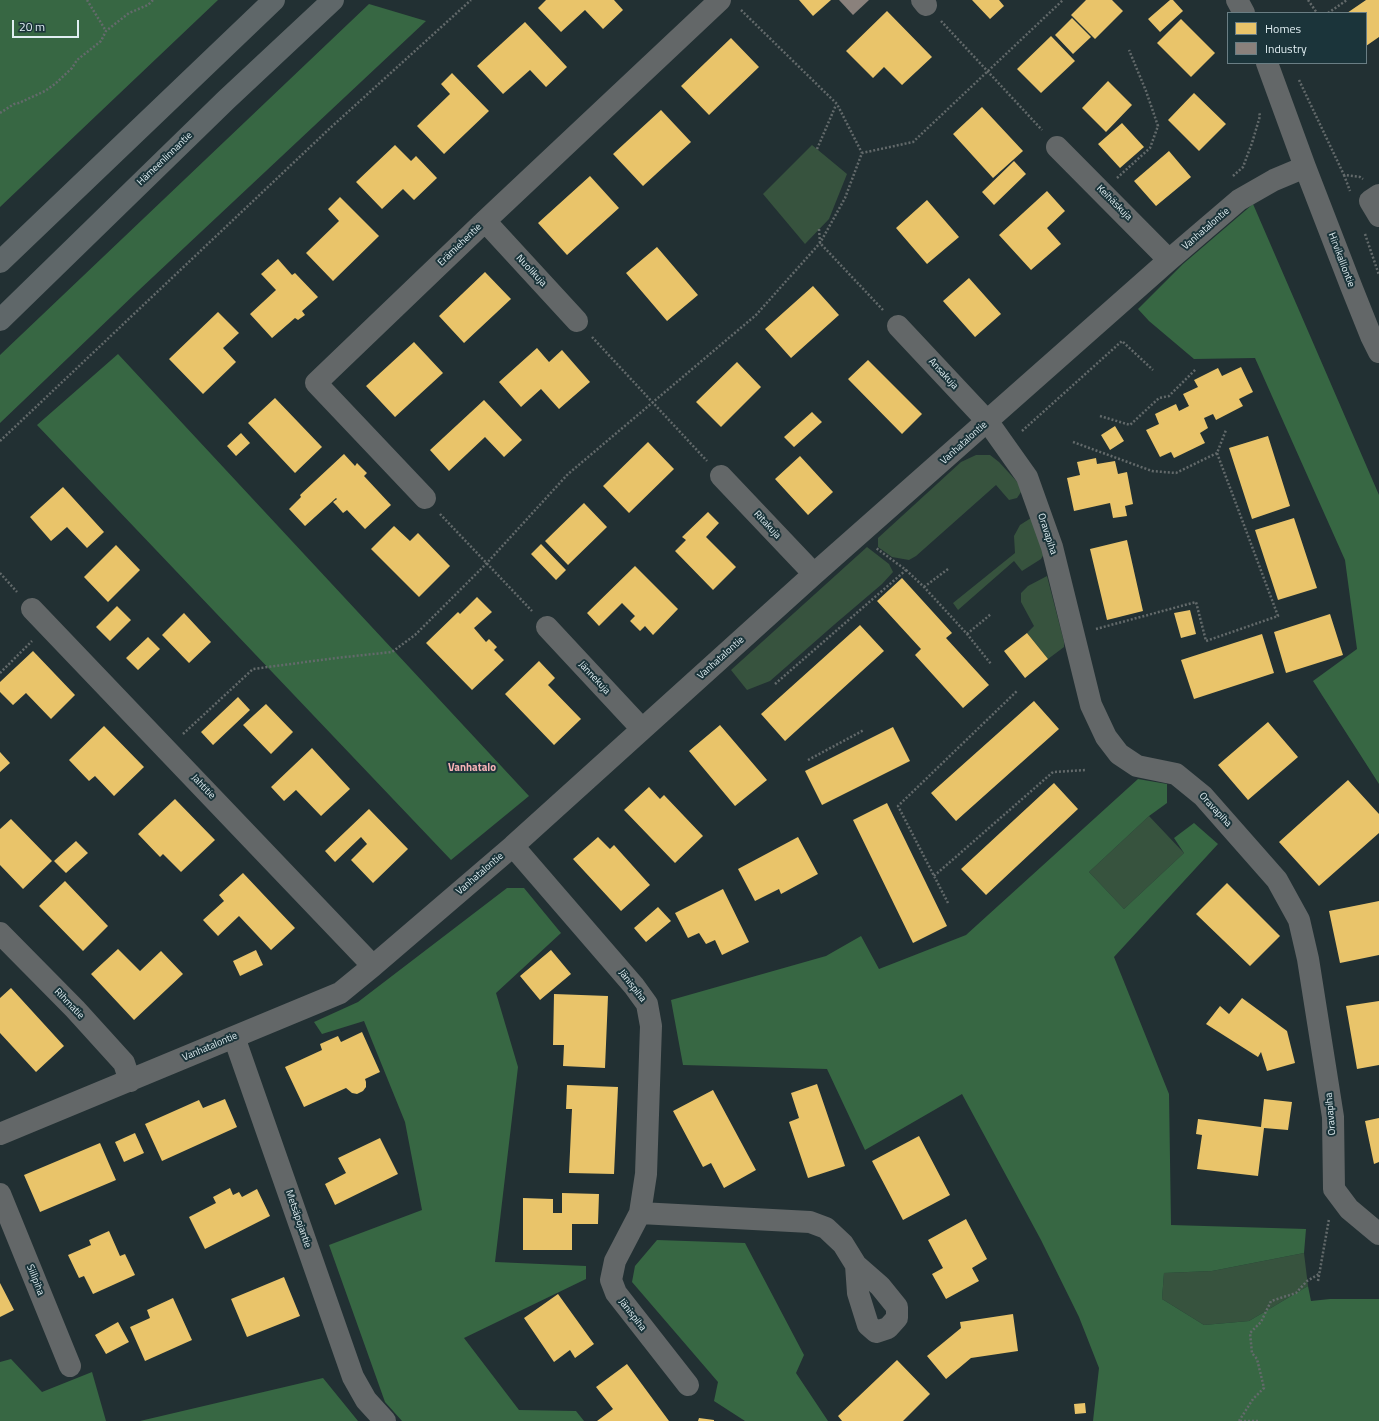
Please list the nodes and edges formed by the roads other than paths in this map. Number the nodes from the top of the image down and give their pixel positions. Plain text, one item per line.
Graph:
1 (274, 0) edge
2 (333, 0) edge
3 (1237, 0) edge
4 (728, 3) edge
5 (1243, 12) edge
6 (1267, 64) edge
7 (1057, 147) road end
8 (1305, 167) junction
9 (485, 221) junction
10 (1169, 260) junction
11 (0, 262) edge
12 (0, 320) edge
13 (577, 321) road end
14 (898, 326) road end
15 (1379, 352) edge
16 (988, 422) junction
17 (721, 476) road end
18 (425, 498) road end
19 (814, 574) junction
20 (32, 609) road end
21 (547, 627) road end
22 (642, 729) junction
23 (512, 846) junction
24 (0, 933) edge
25 (373, 966) junction
26 (234, 1037) junction
27 (130, 1081) junction
28 (0, 1134) edge
29 (0, 1194) edge
30 (640, 1213) junction
31 (1379, 1234) edge
32 (856, 1265) dead end
33 (70, 1366) dead end
34 (688, 1385) dead end
35 (385, 1421) edge

1 - 11 main road
2 - 12 main road, Hämeenlinnantie
3 - 5 street
4 - 9 street, Erämiehentie
6 - 8 street
7 - 10 street, Keihäskuja
8 - 10 street, Vanhatalontie
8 - 15 street, Hirvikalliontie
9 - 13 street, Nuolikuja
9 - 18 street, Erämiehentie
10 - 16 street, Vanhatalontie
14 - 16 street, Ansakuja
16 - 19 street, Vanhatalontie
16 - 31 street, Oravapiha
17 - 19 street, Ritakuja
19 - 22 street, Vanhatalontie
20 - 25 street, Jahtitie
21 - 22 street, Jännekuja
22 - 23 street, Vanhatalontie
23 - 25 street, Vanhatalontie
23 - 30 street, Jänispiha
24 - 27 street, Rihmatie
25 - 26 street, Vanhatalontie
26 - 27 street, Vanhatalontie
26 - 35 street, Metsäpojantie
27 - 28 street, Vanhatalontie
29 - 33 street, Siilipiha
30 - 32 street
30 - 34 street, Jänispiha

